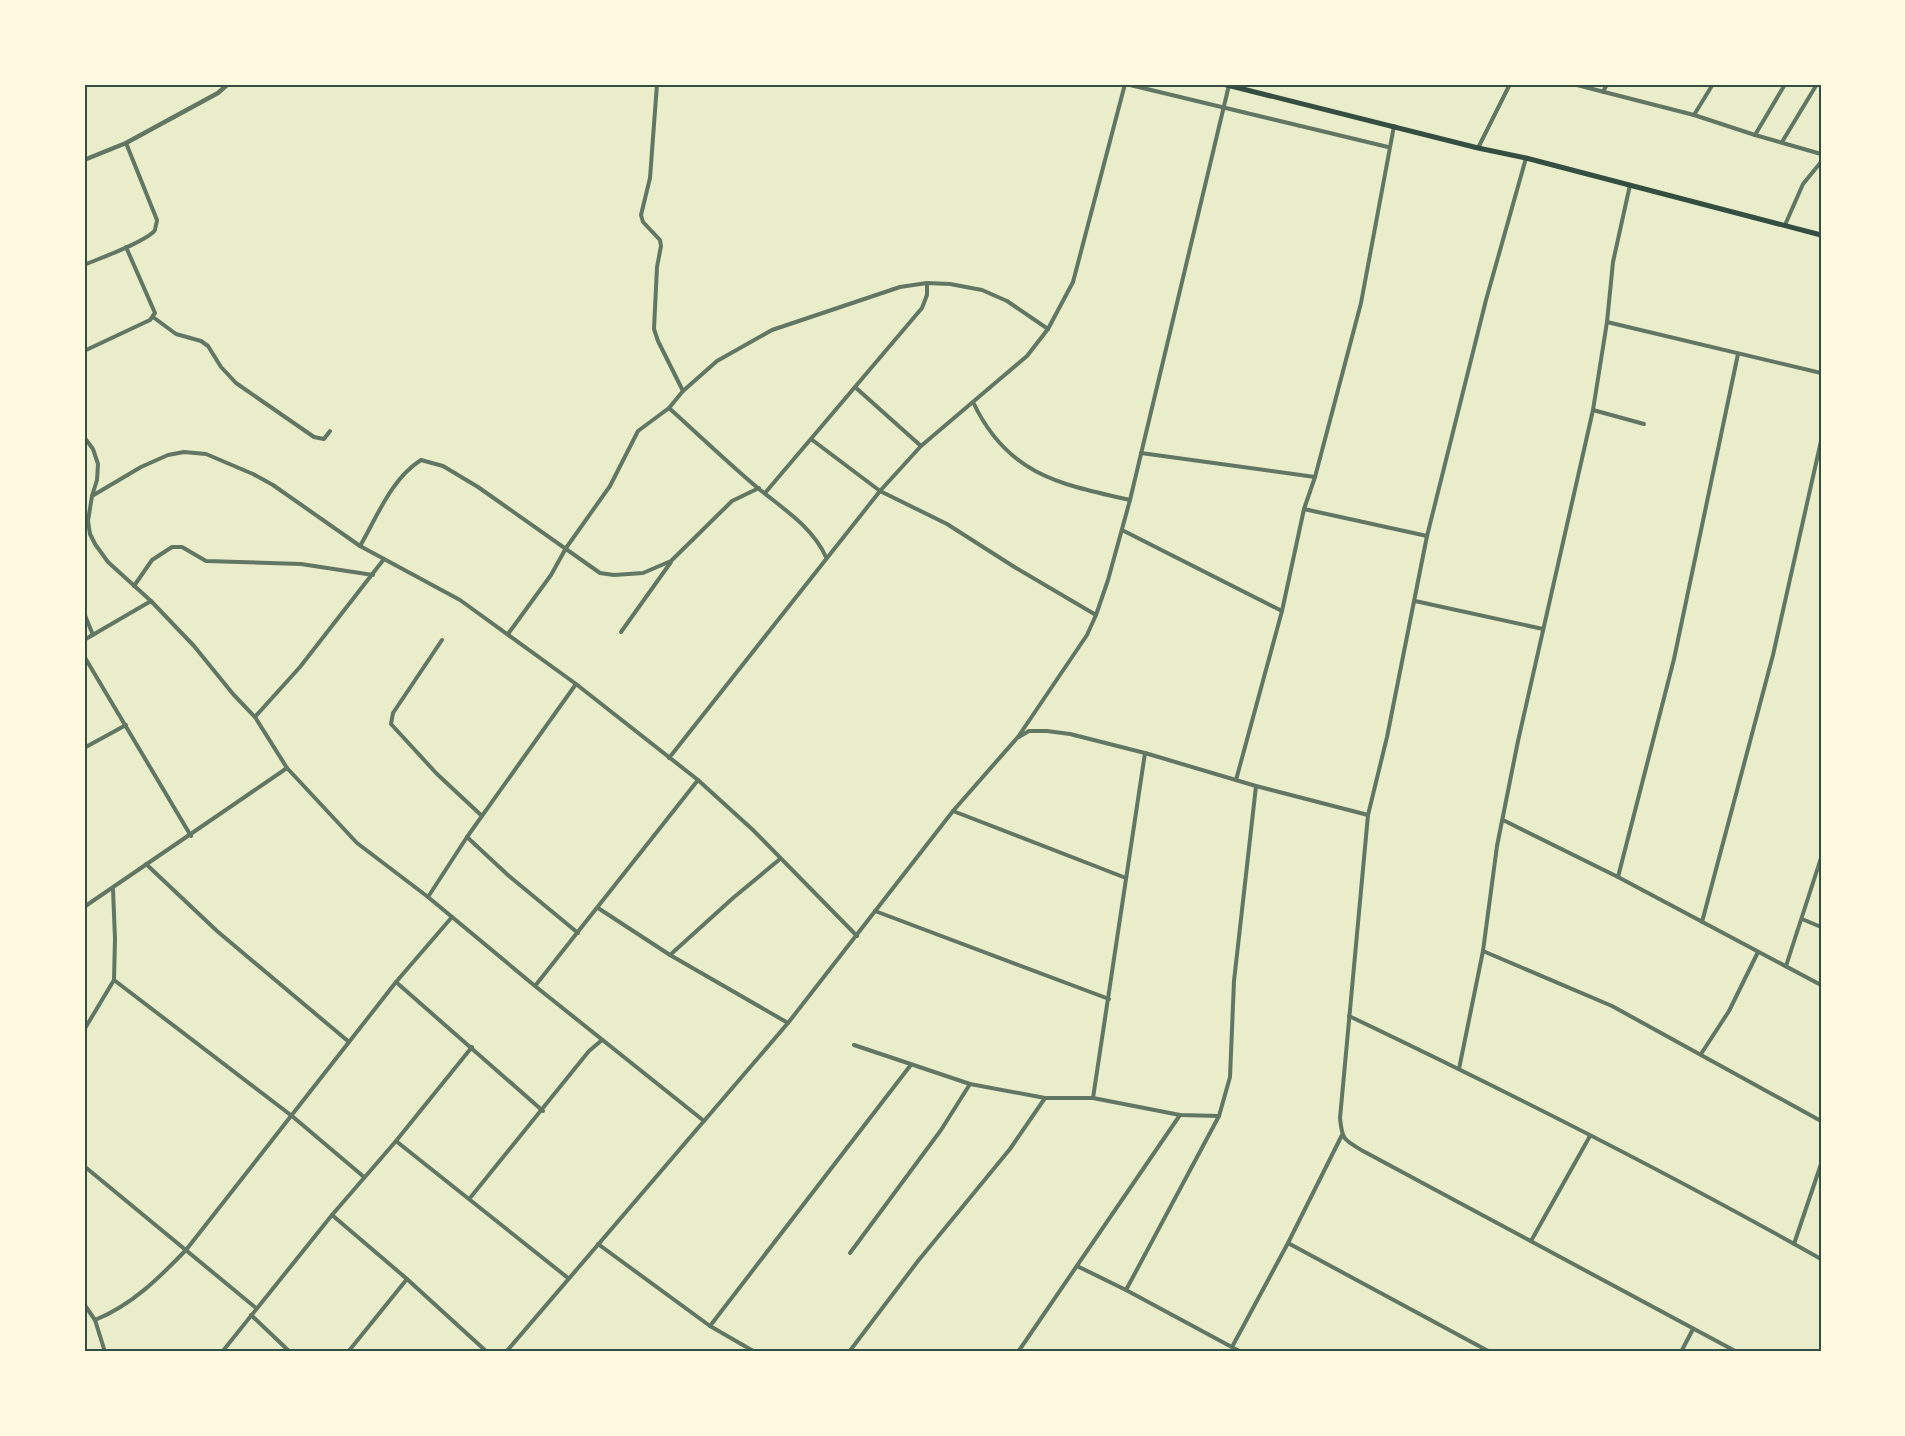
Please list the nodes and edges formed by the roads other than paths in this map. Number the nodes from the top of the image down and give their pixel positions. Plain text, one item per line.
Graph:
1 (228, 84) edge
2 (657, 84) edge
3 (1126, 84) edge
4 (1510, 84) edge
5 (1573, 84) edge
6 (1607, 84) edge
7 (1713, 84) edge
8 (1817, 84) edge
9 (1226, 85) edge
10 (1784, 86) dead end
11 (1603, 93) junction
12 (1224, 109) junction
13 (1694, 115) junction
14 (1394, 126) junction
15 (1755, 135) junction
16 (1782, 142) junction
17 (126, 143) junction
18 (1388, 147) junction
19 (1478, 148) junction
20 (1821, 154) edge
21 (1526, 158) junction
22 (84, 160) edge
23 (1821, 162) edge
24 (1629, 185) junction
25 (1785, 225) junction
26 (1821, 235) edge
27 (126, 247) junction
28 (84, 265) edge
29 (927, 284) junction
30 (153, 317) junction
31 (1607, 322) junction
32 (1048, 329) junction
33 (84, 351) edge
34 (1738, 354) junction
35 (1821, 373) edge
36 (855, 387) junction
37 (683, 391) junction
38 (973, 402) junction
39 (669, 408) junction
40 (1593, 410) junction
41 (1644, 424) dead end
42 (330, 431) dead end
43 (84, 437) edge
44 (811, 439) junction
45 (1821, 441) edge
46 (921, 446) junction
47 (1141, 453) junction
48 (1315, 477) junction
49 (759, 488) junction
50 (880, 491) junction
51 (765, 493) junction
52 (92, 496) junction
53 (1130, 500) junction
54 (1304, 509) junction
55 (1122, 530) junction
56 (1427, 536) junction
57 (360, 546) junction
58 (566, 548) junction
59 (827, 558) junction
60 (384, 560) junction
61 (671, 561) junction
62 (373, 575) junction
63 (134, 586) junction
64 (151, 601) junction
65 (1415, 601) junction
66 (1282, 611) junction
67 (84, 613) edge
68 (1096, 615) junction
69 (1543, 629) junction
70 (621, 632) dead end
71 (508, 634) junction
72 (93, 635) junction
73 (84, 640) edge
74 (442, 640) dead end
75 (84, 656) edge
76 (576, 684) junction
77 (255, 717) junction
78 (126, 725) junction
79 (1017, 738) junction
80 (84, 748) edge
81 (1145, 753) junction
82 (669, 758) junction
83 (287, 768) junction
84 (698, 780) junction
85 (1236, 780) junction
86 (1256, 786) junction
87 (953, 811) junction
88 (1368, 815) junction
89 (482, 816) junction
90 (1503, 820) junction
91 (191, 836) junction
92 (467, 837) junction
93 (1821, 858) edge
94 (780, 859) junction
95 (146, 864) junction
96 (1618, 877) junction
97 (1126, 878) junction
98 (113, 888) junction
99 (428, 897) junction
100 (84, 907) edge
101 (598, 908) junction
102 (875, 911) junction
103 (452, 917) junction
104 (1802, 919) junction
105 (1702, 922) junction
106 (1821, 927) edge
107 (578, 933) junction
108 (857, 936) junction
109 (1482, 951) junction
110 (1758, 952) junction
111 (670, 955) junction
112 (1786, 966) junction
113 (114, 980) junction
114 (396, 982) junction
115 (1821, 985) edge
116 (535, 986) junction
117 (1108, 999) junction
118 (1349, 1016) junction
119 (788, 1023) junction
120 (84, 1030) edge
121 (602, 1040) junction
122 (349, 1042) junction
123 (854, 1046) dead end
124 (472, 1047) junction
125 (1701, 1054) junction
126 (910, 1065) junction
127 (1459, 1068) junction
128 (970, 1084) junction
129 (1045, 1098) junction
130 (1093, 1098) junction
131 (543, 1111) junction
132 (1180, 1115) junction
133 (292, 1116) junction
134 (1219, 1116) junction
135 (704, 1121) junction
136 (1821, 1121) edge
137 (1342, 1135) junction
138 (1590, 1136) junction
139 (396, 1142) junction
140 (1821, 1164) edge
141 (84, 1166) edge
142 (364, 1177) junction
143 (470, 1198) junction
144 (332, 1215) junction
145 (1531, 1241) junction
146 (1288, 1243) junction
147 (598, 1244) junction
148 (1794, 1244) junction
149 (186, 1250) junction
150 (850, 1253) dead end
151 (1821, 1259) edge
152 (1077, 1266) junction
153 (568, 1278) junction
154 (407, 1279) junction
155 (1126, 1290) junction
156 (84, 1304) edge
157 (256, 1308) junction
158 (251, 1315) junction
159 (95, 1320) junction
160 (710, 1326) junction
161 (1693, 1329) junction
162 (1232, 1347) junction
163 (105, 1352) edge
164 (222, 1352) edge
165 (290, 1352) edge
166 (348, 1352) edge
167 (487, 1352) edge
168 (506, 1352) edge
169 (755, 1352) edge
170 (849, 1352) edge
171 (1018, 1352) edge
172 (1240, 1352) edge
173 (1490, 1352) edge
174 (1681, 1352) edge
175 (1737, 1352) edge

1 - 17 street
2 - 37 street
3 - 12 street
3 - 32 street
4 - 19 street
5 - 11 street
6 - 11 street
7 - 13 street
8 - 16 street
9 - 12 street
9 - 14 main road
10 - 15 street
11 - 13 street
12 - 18 street
12 - 47 street
13 - 15 street
14 - 18 street
14 - 19 main road
15 - 16 street
16 - 20 street
17 - 22 street
17 - 27 street
18 - 48 street
19 - 21 main road
21 - 24 main road
21 - 56 street
23 - 25 street
24 - 25 main road
24 - 31 street
25 - 26 main road
27 - 28 street
27 - 30 street
29 - 32 street
29 - 36 street
29 - 37 street
30 - 33 street
30 - 42 street
31 - 34 street
31 - 40 street
32 - 38 street
34 - 35 street
34 - 96 street
36 - 44 street
36 - 46 street
37 - 39 street
38 - 46 street
38 - 53 street
39 - 49 street
39 - 58 street
40 - 41 street
40 - 69 street
43 - 52 street
44 - 50 street
44 - 51 street
45 - 105 street
46 - 50 street
47 - 48 street
47 - 53 street
48 - 54 street
49 - 51 street
49 - 61 street
50 - 59 street
50 - 68 street
51 - 59 street
52 - 57 street
52 - 63 street
53 - 55 street
54 - 56 street
54 - 66 street
55 - 66 street
55 - 68 street
56 - 65 street
57 - 58 street
57 - 60 street
58 - 61 street
58 - 71 street
59 - 82 street
60 - 62 street
60 - 71 street
61 - 70 street
62 - 63 street
62 - 77 street
63 - 64 street
64 - 72 street
64 - 77 street
65 - 69 street
65 - 88 street
66 - 85 street
67 - 72 street
68 - 79 street
69 - 90 street
71 - 76 street
72 - 73 street
74 - 89 street
75 - 78 street
76 - 82 street
76 - 89 street
77 - 83 street
78 - 80 street
78 - 91 street
79 - 81 street
79 - 87 street
81 - 85 street
81 - 97 street
82 - 84 street
83 - 91 street
83 - 99 street
84 - 94 street
84 - 101 street
85 - 86 street
86 - 88 street
86 - 134 street
87 - 97 street
87 - 102 street
88 - 118 street
89 - 92 street
90 - 96 street
90 - 109 street
91 - 95 street
92 - 99 street
92 - 107 street
93 - 104 street
94 - 108 street
94 - 111 street
95 - 98 street
95 - 122 street
96 - 105 street
97 - 117 street
98 - 100 street
98 - 113 street
99 - 103 street
101 - 107 street
101 - 111 street
102 - 108 street
102 - 117 street
103 - 114 street
103 - 116 street
104 - 106 street
104 - 112 street
105 - 110 street
107 - 116 street
108 - 119 street
109 - 125 street
109 - 127 street
110 - 112 street
110 - 125 street
111 - 119 street
112 - 115 street
113 - 120 street
113 - 133 street
114 - 122 street
114 - 124 street
116 - 121 street
117 - 130 street
118 - 127 street
118 - 137 street
119 - 135 street
121 - 131 street
121 - 135 street
122 - 133 street
123 - 126 street
124 - 131 street
124 - 139 street
125 - 136 street
126 - 128 street
126 - 160 street
127 - 138 street
128 - 129 street
128 - 150 street
129 - 130 street
129 - 170 street
130 - 132 street
131 - 143 street
132 - 134 street
132 - 152 street
133 - 142 street
133 - 149 street
134 - 155 street
135 - 147 street
137 - 145 street
137 - 146 street
138 - 145 street
138 - 148 street
139 - 142 street
139 - 143 street
140 - 148 street
141 - 149 street
142 - 144 street
143 - 153 street
144 - 154 street
144 - 157 street
145 - 161 street
146 - 162 street
146 - 173 street
147 - 153 street
147 - 160 street
148 - 151 street
149 - 157 street
149 - 159 street
152 - 155 street
152 - 171 street
153 - 168 street
154 - 166 street
154 - 167 street
155 - 162 street
156 - 159 street
157 - 158 street
158 - 164 street
158 - 165 street
159 - 163 street
160 - 169 street
161 - 174 street
161 - 175 street
162 - 172 street

